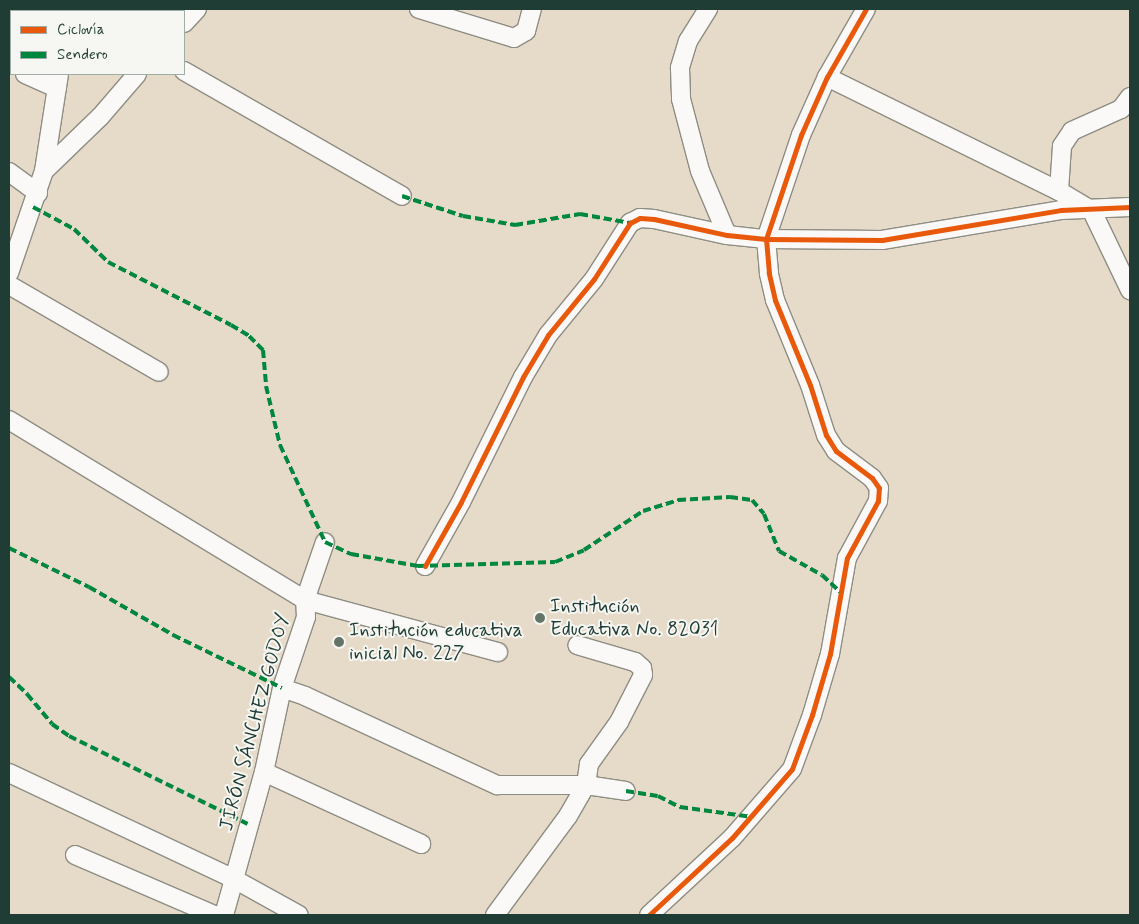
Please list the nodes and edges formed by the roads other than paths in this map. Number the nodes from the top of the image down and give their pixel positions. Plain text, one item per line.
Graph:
1 (197, 9) edge
2 (419, 9) edge
3 (532, 9) edge
4 (708, 9) edge
5 (866, 9) edge
6 (185, 21) edge
7 (185, 72) edge
8 (30, 75) edge
9 (136, 75) edge
10 (827, 77) junction
11 (58, 81) edge
12 (1130, 97) edge
13 (44, 171) junction
14 (9, 172) edge
15 (1059, 191) junction
16 (38, 193) junction
17 (402, 196) dead end
18 (1130, 207) edge
19 (1092, 211) junction
20 (727, 235) junction
21 (766, 239) junction
22 (12, 248) edge
23 (9, 273) edge
24 (9, 284) edge
25 (1130, 290) edge
26 (158, 372) dead end
27 (9, 420) edge
28 (325, 542) dead end
29 (425, 566) dead end
30 (305, 600) junction
31 (577, 645) dead end
32 (498, 652) dead end
33 (282, 688) junction
34 (264, 772) junction
35 (9, 773) edge
36 (586, 785) junction
37 (626, 791) dead end
38 (421, 844) dead end
39 (75, 855) dead end
40 (234, 879) junction
41 (214, 915) edge
42 (224, 915) edge
43 (299, 915) edge
44 (495, 915) edge
45 (650, 915) edge

1 - 6 street
2 - 3 street
4 - 20 street
5 - 10 street
7 - 17 street
8 - 11 street
9 - 13 street
10 - 15 street
10 - 21 street
11 - 13 street
12 - 15 street
13 - 16 street
14 - 16 street
15 - 19 street
16 - 22 street
18 - 19 street
19 - 21 street
19 - 25 street
20 - 21 street
20 - 29 street
21 - 45 street
22 - 23 street
24 - 26 street
27 - 30 street
28 - 30 street, JIRÓN SÁNCHEZ GODOY
30 - 32 street
30 - 33 street, JIRÓN SÁNCHEZ GODOY
31 - 36 street
33 - 34 street, JIRÓN SÁNCHEZ GODOY
33 - 36 street
34 - 38 street
34 - 40 street, JIRÓN SÁNCHEZ GODOY
35 - 40 street
36 - 37 street
36 - 44 street
39 - 41 street
40 - 42 street, JIRÓN SÁNCHEZ GODOY
40 - 43 street

